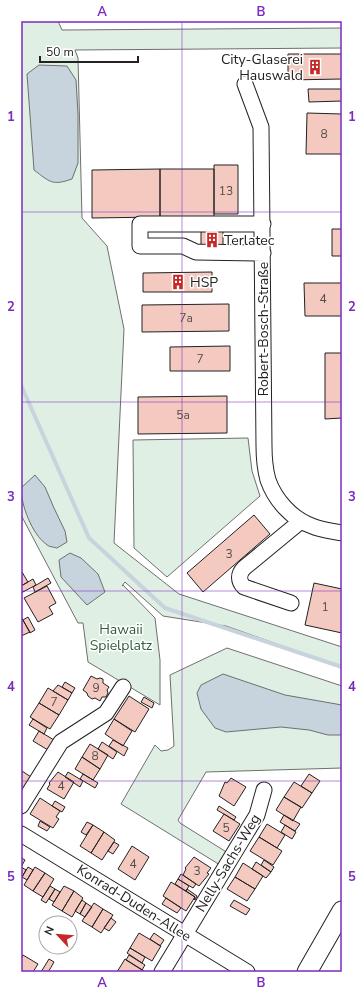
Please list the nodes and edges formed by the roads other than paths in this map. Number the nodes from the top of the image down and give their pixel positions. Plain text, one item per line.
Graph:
1 (245, 84) dead end
2 (263, 224) junction
3 (263, 253) junction
4 (301, 521) junction
5 (342, 533) edge
6 (291, 603) dead end
7 (123, 687) dead end
8 (264, 790) dead end
9 (21, 806) edge
10 (21, 834) edge
11 (342, 911) edge
12 (185, 935) junction
13 (162, 972) edge
14 (247, 972) edge
15 (307, 972) edge

1 - 2 street, Robert-Bosch-Straße
2 - 3 street, Robert-Bosch-Straße
2 - 3 street
3 - 4 street, Robert-Bosch-Straße
4 - 5 street, Robert-Bosch-Straße
4 - 6 street
7 - 9 street
8 - 12 street, Nelly-Sachs-Weg
10 - 12 street, Konrad-Duden-Allee
11 - 15 main road
12 - 13 street, Nelly-Sachs-Weg
12 - 14 street, Konrad-Duden-Allee

